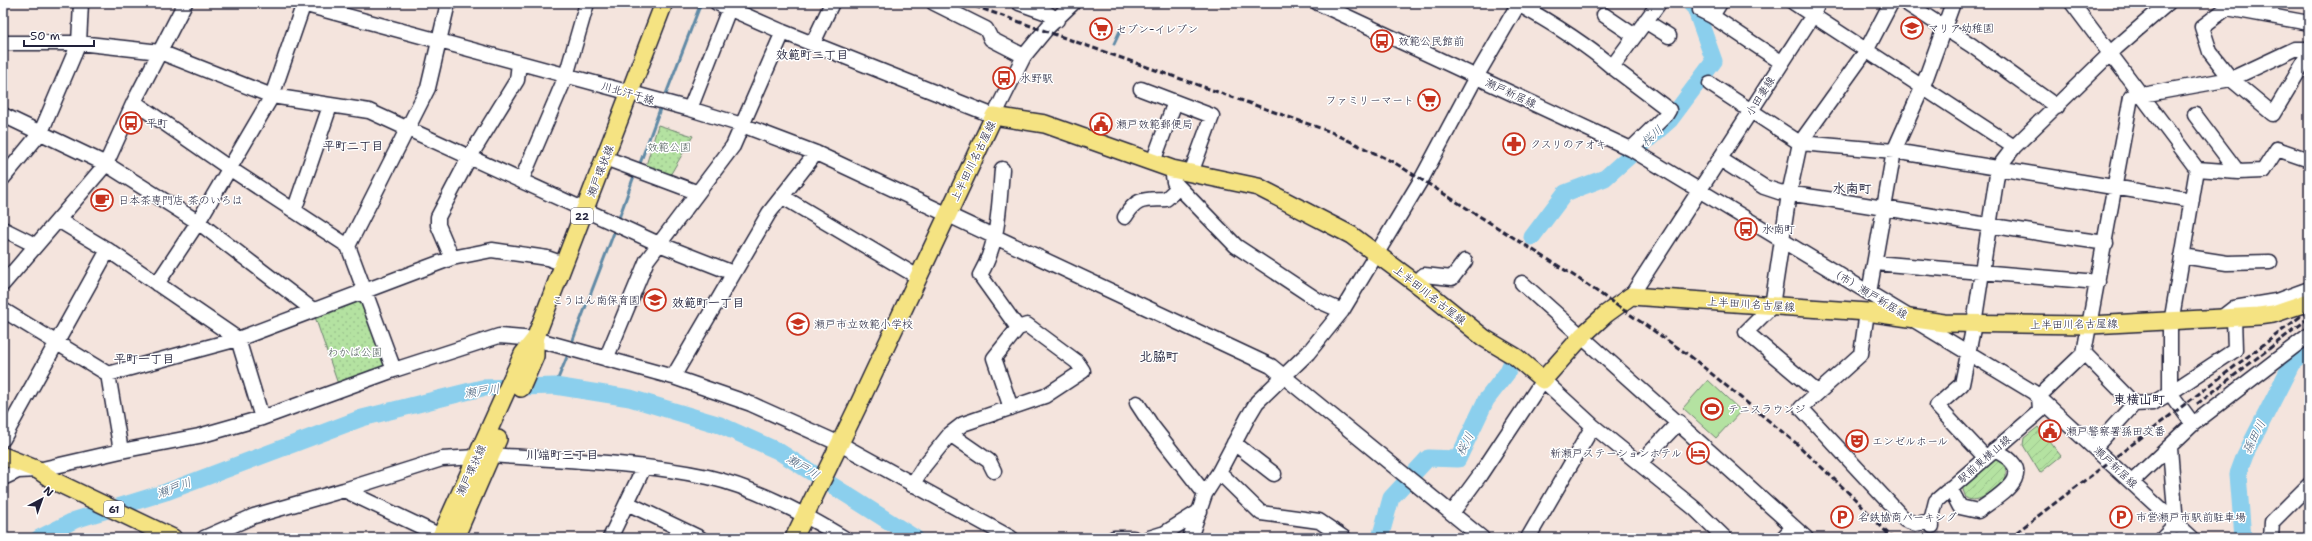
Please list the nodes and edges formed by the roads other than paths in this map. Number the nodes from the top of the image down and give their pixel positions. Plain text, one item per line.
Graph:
1 (81, 3) edge
2 (185, 3) edge
3 (302, 3) edge
4 (448, 3) edge
5 (587, 3) edge
6 (664, 3) edge
7 (832, 3) edge
8 (934, 3) edge
9 (1019, 3) edge
10 (1073, 3) edge
11 (1318, 3) edge
12 (1659, 3) edge
13 (1720, 3) edge
14 (1794, 3) edge
15 (1891, 3) edge
16 (1906, 3) edge
17 (1953, 3) edge
18 (2072, 3) edge
19 (2168, 3) edge
20 (1519, 4) edge
21 (724, 5) edge
22 (2227, 5) edge
23 (1335, 6) edge
24 (1815, 9) edge
25 (1604, 15) dead end
26 (1058, 20) junction
27 (1646, 21) junction
28 (2309, 23) edge
29 (1943, 27) junction
30 (783, 32) junction
31 (1635, 36) junction
32 (1669, 36) dead end
33 (439, 40) junction
34 (3, 43) edge
35 (80, 43) junction
36 (813, 43) junction
37 (2309, 49) edge
38 (1866, 51) junction
39 (160, 52) junction
40 (2112, 53) junction
41 (2309, 54) edge
42 (1024, 56) junction
43 (1781, 62) junction
44 (519, 63) junction
45 (1612, 67) junction
46 (566, 76) junction
47 (1476, 77) junction
48 (2231, 79) junction
49 (1710, 84) dead end
50 (1923, 86) junction
51 (1141, 89) dead end
52 (630, 94) junction
53 (2142, 94) junction
54 (272, 96) junction
55 (134, 102) junction
56 (1175, 102) junction
57 (330, 106) junction
58 (2057, 107) junction
59 (690, 109) junction
60 (1751, 111) junction
61 (2194, 115) dead end
62 (3, 116) edge
63 (994, 116) junction
64 (742, 125) junction
65 (408, 129) junction
66 (42, 132) junction
67 (1800, 143) junction
68 (2014, 147) junction
69 (1631, 149) junction
70 (1894, 151) junction
71 (816, 153) junction
72 (469, 158) junction
73 (605, 158) junction
74 (1720, 159) junction
75 (2309, 160) edge
76 (1153, 162) junction
77 (106, 164) junction
78 (230, 168) junction
79 (1998, 168) junction
80 (1002, 169) dead end
81 (1172, 169) junction
82 (2197, 169) junction
83 (2238, 172) junction
84 (1191, 173) junction
85 (3, 178) edge
86 (522, 179) junction
87 (1178, 188) junction
88 (2114, 188) junction
89 (1700, 189) junction
90 (696, 192) junction
91 (1789, 194) junction
92 (783, 197) junction
93 (2192, 200) junction
94 (1884, 207) junction
95 (584, 210) junction
96 (294, 211) junction
97 (948, 213) junction
98 (1125, 217) dead end
99 (58, 220) junction
100 (198, 222) junction
101 (1990, 227) junction
102 (3, 229) edge
103 (996, 239) junction
104 (1782, 241) junction
105 (2106, 243) junction
106 (659, 244) junction
107 (36, 246) junction
108 (348, 246) junction
109 (108, 250) junction
110 (1378, 255) junction
111 (2182, 256) junction
112 (452, 258) junction
113 (1465, 261) dead end
114 (2270, 262) dead end
115 (1875, 263) junction
116 (564, 264) junction
117 (733, 273) junction
118 (1981, 273) junction
119 (918, 277) junction
120 (2098, 282) junction
121 (1416, 283) junction
122 (1522, 283) dead end
123 (3, 284) edge
124 (157, 284) junction
125 (2309, 289) edge
126 (364, 292) junction
127 (1869, 293) junction
128 (1631, 296) junction
129 (2309, 302) edge
130 (1772, 306) junction
131 (3, 310) edge
132 (313, 310) junction
133 (1342, 311) junction
134 (1867, 312) junction
135 (2227, 318) junction
136 (1913, 319) junction
137 (2170, 322) junction
138 (1974, 324) junction
139 (2091, 325) junction
140 (1018, 328) junction
141 (1583, 335) junction
142 (2309, 335) edge
143 (238, 339) junction
144 (535, 339) junction
145 (55, 342) junction
146 (1968, 352) junction
147 (2084, 353) junction
148 (606, 359) junction
149 (394, 370) junction
150 (108, 374) junction
151 (1284, 375) junction
152 (673, 378) junction
153 (1543, 380) junction
154 (1817, 392) junction
155 (2170, 393) junction
156 (2039, 396) junction
157 (1137, 403) dead end
158 (2134, 404) junction
159 (1011, 408) junction
160 (262, 418) junction
161 (1679, 422) junction
162 (2193, 424) junction
163 (1593, 426) junction
164 (950, 434) junction
165 (3, 439) edge
166 (1234, 443) junction
167 (840, 444) junction
168 (2095, 447) junction
169 (2170, 448) junction
170 (121, 451) junction
171 (1990, 454) junction
172 (3, 456) edge
173 (483, 456) junction
174 (1641, 462) junction
175 (644, 467) junction
176 (38, 470) junction
177 (994, 471) dead end
178 (1220, 472) junction
179 (1274, 474) dead end
180 (3, 478) edge
181 (2132, 482) junction
182 (912, 484) junction
183 (2309, 486) edge
184 (1950, 488) junction
185 (344, 490) junction
186 (1205, 494) junction
187 (627, 503) junction
188 (1200, 511) junction
189 (1452, 513) junction
190 (805, 514) junction
191 (2176, 524) junction
192 (1793, 526) junction
193 (1933, 531) edge
194 (680, 534) edge
195 (445, 537) edge
196 (173, 538) edge
197 (204, 538) edge
198 (610, 538) edge
199 (700, 538) edge
200 (794, 538) edge
201 (844, 538) edge
202 (1011, 538) edge
203 (1114, 538) edge
204 (1133, 538) edge
205 (1149, 538) edge
206 (1190, 538) edge
207 (1344, 538) edge
208 (1482, 538) edge
209 (1528, 538) edge
210 (1725, 538) edge
211 (1783, 538) edge
212 (1806, 538) edge
213 (2162, 538) edge
214 (2192, 538) edge
215 (2271, 538) edge

1 - 35 street
2 - 39 street
3 - 33 street, 川北汗干線
3 - 54 street
4 - 33 street
5 - 46 street
6 - 52 main road, 瀬戸環状線 / 22
7 - 36 street
8 - 42 street
9 - 26 street
10 - 26 street
11 - 23 street, 瀬戸新居線
12 - 27 street
13 - 43 street
14 - 24 street
15 - 38 street
16 - 29 street
17 - 29 street
18 - 40 street
19 - 40 street
20 - 45 street
20 - 47 street
21 - 30 street
21 - 59 street
22 - 28 street
22 - 48 street
23 - 47 street, 瀬戸新居線
24 - 38 street
24 - 43 street, 小田妻線
25 - 31 street
26 - 42 street
27 - 31 street
27 - 32 street
29 - 50 street
29 - 58 street
30 - 36 street
30 - 64 street
31 - 45 street
33 - 44 street, 川北汗干線
33 - 65 street
34 - 35 street
35 - 39 street
35 - 66 street
36 - 63 street
37 - 48 street
38 - 50 street
38 - 67 street
39 - 54 street
39 - 55 street
40 - 53 street
40 - 58 street
41 - 48 street
42 - 63 street
43 - 60 street, 小田妻線
44 - 46 street, 川北汗干線
44 - 72 street
45 - 69 street
46 - 52 street, 川北汗干線
46 - 86 street
47 - 69 street, 瀬戸新居線
47 - 110 street
48 - 53 street
49 - 60 street
50 - 68 street
50 - 70 street
51 - 56 street
52 - 59 street, 川北汗干線
52 - 73 main road, 瀬戸環状線 / 22
53 - 82 street
53 - 88 street
54 - 57 street
54 - 78 street
55 - 77 street
55 - 78 street
56 - 76 street
56 - 84 street
57 - 65 street
57 - 96 street
58 - 68 street
59 - 64 street, 川北汗干線
60 - 67 street
60 - 74 street, 小田妻線
61 - 83 street
62 - 66 street
63 - 76 main road, 上半田川名古屋線
63 - 97 main road, 上半田川名古屋線
64 - 71 street, 川北汗干線
64 - 90 street
65 - 72 street
65 - 108 street
66 - 77 street
66 - 85 street
67 - 70 street
67 - 91 street
68 - 79 street
69 - 89 street, 瀬戸新居線
70 - 79 street
70 - 94 street
71 - 92 street
71 - 97 street, 川北汗干線
72 - 86 street
72 - 112 street
73 - 90 street
73 - 95 main road, 瀬戸環状線 / 22
74 - 89 street, 小田妻線
74 - 91 street
75 - 83 street
76 - 81 main road, 上半田川名古屋線
77 - 99 street
77 - 100 street
78 - 96 street
78 - 100 street
79 - 88 street
79 - 101 street
80 - 103 street
81 - 84 main road, 上半田川名古屋線
81 - 87 street
82 - 83 street
82 - 93 street
84 - 110 main road, 上半田川名古屋線
86 - 95 street
87 - 98 street
87 - 133 street
88 - 93 street
88 - 105 street
89 - 104 street, （市）瀬戸新居線
89 - 128 street, 小田妻線
90 - 106 street
91 - 94 street
91 - 104 street
92 - 117 street
92 - 119 street
93 - 111 street
94 - 101 street
94 - 115 street
95 - 106 street
95 - 116 main road, 瀬戸環状線 / 22
96 - 108 street
97 - 103 street, 川北汗干線
97 - 119 main road, 上半田川名古屋線
99 - 107 street
99 - 109 street
100 - 124 street
100 - 132 street
101 - 105 street
101 - 118 street
102 - 107 street
103 - 140 street
103 - 151 street, 川北汗干線
104 - 127 street, （市）瀬戸新居線
104 - 130 street
105 - 120 street
106 - 117 street
106 - 148 street
107 - 123 street
108 - 126 street
109 - 124 street
109 - 145 street
110 - 121 main road, 上半田川名古屋線
110 - 133 street
111 - 114 street
111 - 137 street
112 - 116 street
112 - 126 street
113 - 121 street
115 - 118 street
115 - 127 street
116 - 144 main road, 瀬戸環状線 / 22
117 - 152 street
118 - 120 street
118 - 138 street
119 - 167 main road, 上半田川名古屋線
120 - 139 street
121 - 153 main road, 上半田川名古屋線
122 - 141 street
124 - 143 street
125 - 135 street
126 - 132 street
126 - 149 street
127 - 136 street, （市）瀬戸新居線
128 - 130 main road, 上半田川名古屋線
128 - 141 main road
129 - 135 main road, 上半田川名古屋線
130 - 134 main road, 上半田川名古屋線
130 - 154 street
131 - 145 street
132 - 143 street
133 - 151 street
134 - 136 main road, 上半田川名古屋線
134 - 154 street
135 - 137 main road, 上半田川名古屋線
135 - 155 street
136 - 138 main road, 上半田川名古屋線
136 - 146 street, （市）瀬戸新居線
137 - 139 main road, 上半田川名古屋線
137 - 155 street
138 - 139 main road, 上半田川名古屋線
138 - 146 street
139 - 147 street
140 - 159 street
140 - 159 street
141 - 153 main road
141 - 161 street
142 - 162 street
143 - 150 street
143 - 160 street
144 - 148 street
144 - 149 street
144 - 173 main road, 瀬戸環状線 / 22
145 - 150 street
145 - 165 street
146 - 156 street, （市）瀬戸新居線
146 - 171 street
147 - 156 street
147 - 158 street
148 - 152 street
149 - 160 street
150 - 170 street
151 - 166 street
151 - 189 street, 川北汗干線
152 - 167 street
153 - 163 street
153 - 189 street
154 - 193 street
155 - 158 street
155 - 162 street
156 - 168 street, 瀬戸新居線
156 - 171 street, 駅前東横山線
157 - 186 street
158 - 168 street
159 - 164 street
160 - 170 street
161 - 174 street
161 - 192 street
162 - 169 street
163 - 174 street
163 - 209 street
164 - 177 street
164 - 182 street
166 - 178 street
166 - 179 street
167 - 182 street
167 - 190 main road, 上半田川名古屋線
168 - 181 street, 瀬戸新居線
169 - 181 street
169 - 191 street
170 - 176 street
171 - 184 street, 駅前東横山線
171 - 184 street
172 - 176 main road, 61
173 - 175 street
173 - 185 street
173 - 195 main road, 瀬戸環状線 / 22
174 - 210 street
175 - 187 street
175 - 190 street
176 - 180 street
176 - 196 main road, 61
178 - 186 street
178 - 207 street
181 - 191 street, 瀬戸新居線
182 - 202 street
183 - 215 street
184 - 193 street, 駅前東横山線
185 - 195 street
185 - 197 street
186 - 188 street
187 - 194 street
187 - 198 street
188 - 205 street
188 - 206 street
189 - 208 street, 川北汗干線
190 - 200 main road, 上半田川名古屋線
190 - 201 street
191 - 213 street
191 - 214 street, 瀬戸新居線
192 - 211 street
192 - 212 street
194 - 199 street
203 - 204 street

